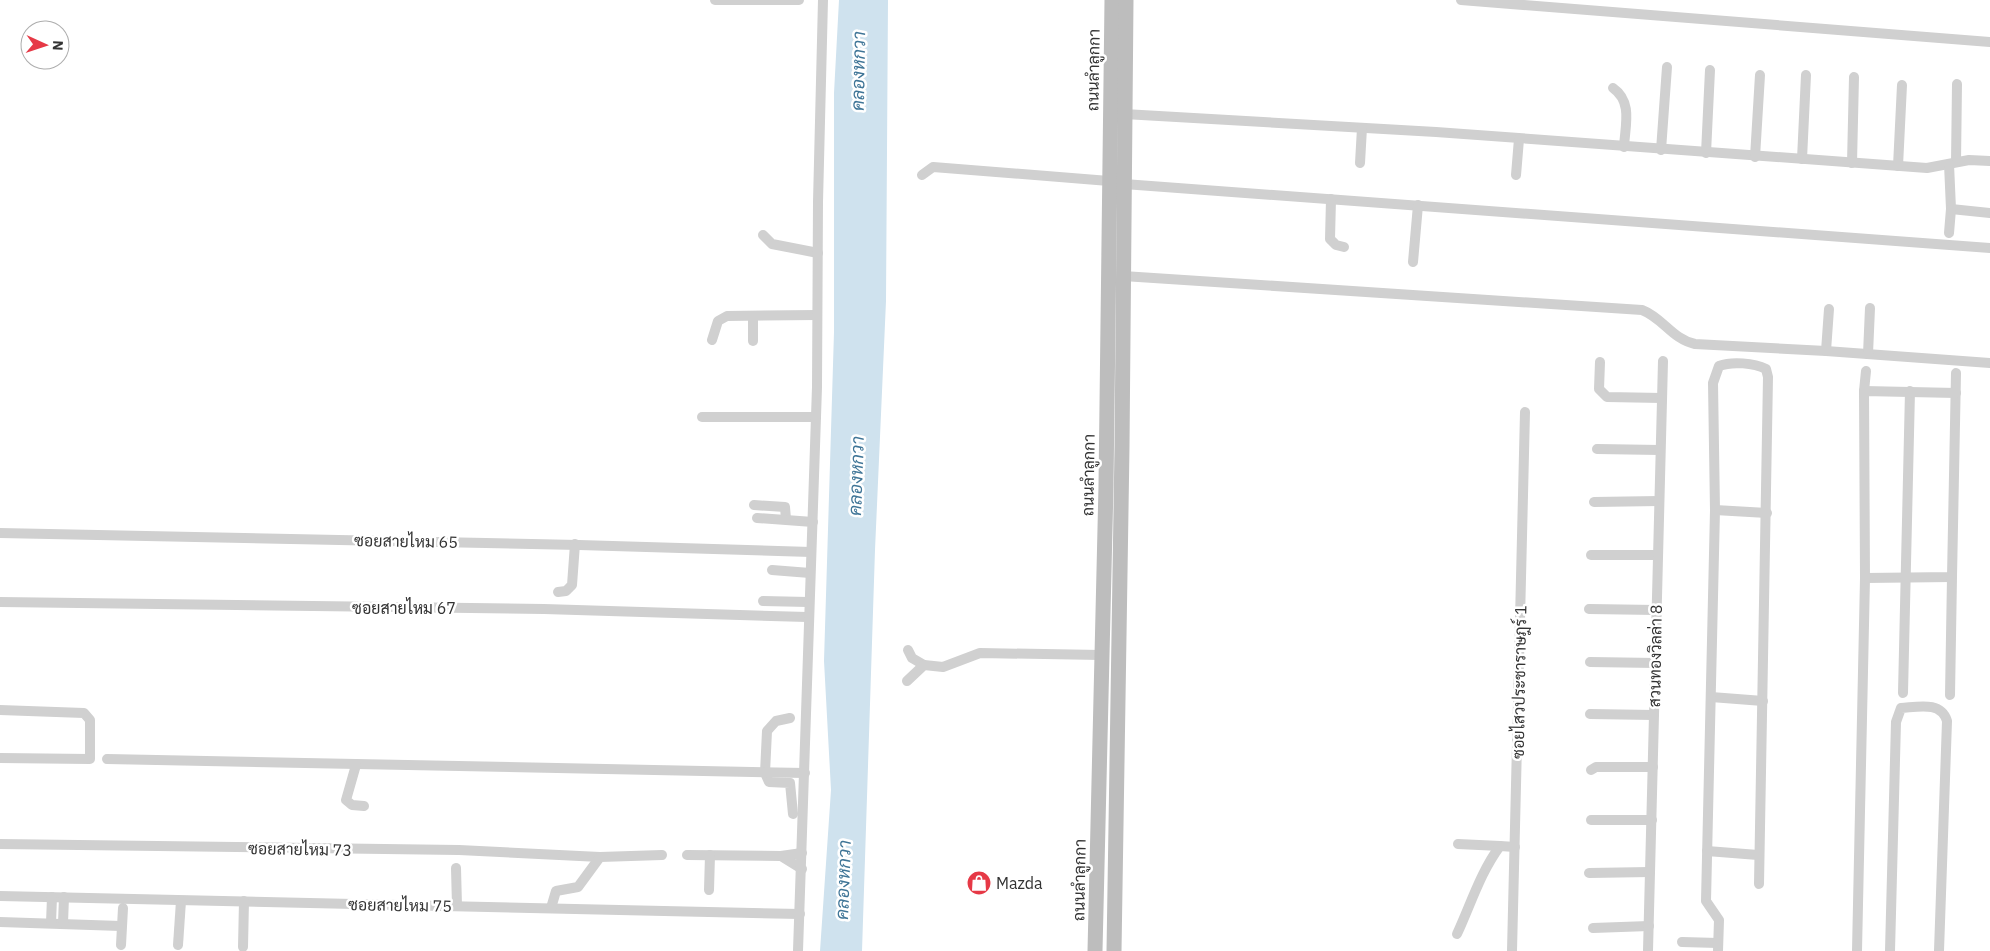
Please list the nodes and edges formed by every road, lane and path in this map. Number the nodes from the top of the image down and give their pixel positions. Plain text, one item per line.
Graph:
1 (716, 0) edge
2 (799, 0) edge
3 (823, 0) edge
4 (1112, 0) edge
5 (1126, 0) edge
6 (1461, 0) edge
7 (1990, 42) edge
8 (1667, 66) dead end
9 (1710, 70) dead end
10 (1760, 74) dead end
11 (1806, 75) dead end
12 (1854, 77) dead end
13 (1957, 84) dead end
14 (1902, 85) dead end
15 (1612, 88) dead end
16 (1124, 114) junction
17 (1362, 128) junction
18 (1519, 138) junction
19 (1624, 147) junction
20 (1661, 150) junction
21 (1706, 154) junction
22 (1756, 157) junction
23 (1802, 159) junction
24 (1990, 161) edge
25 (1360, 163) dead end
26 (1852, 163) junction
27 (1953, 163) junction
28 (1898, 166) junction
29 (922, 175) dead end
30 (1516, 175) dead end
31 (1116, 182) junction
32 (1331, 199) junction
33 (1418, 205) junction
34 (1951, 209) junction
35 (1990, 212) edge
36 (1949, 233) dead end
37 (763, 235) dead end
38 (1344, 247) dead end
39 (1990, 248) edge
40 (818, 253) junction
41 (1413, 262) dead end
42 (1123, 276) junction
43 (1870, 308) dead end
44 (1829, 309) dead end
45 (817, 315) junction
46 (753, 316) junction
47 (712, 340) dead end
48 (752, 341) dead end
49 (1826, 351) junction
50 (1868, 354) junction
51 (1662, 361) dead end
52 (1600, 362) dead end
53 (1990, 363) edge
54 (1866, 371) dead end
55 (1956, 373) dead end
56 (1864, 391) junction
57 (1910, 391) junction
58 (1956, 393) junction
59 (1662, 398) junction
60 (1525, 412) dead end
61 (702, 417) dead end
62 (816, 417) junction
63 (1597, 449) dead end
64 (1660, 450) junction
65 (1659, 501) junction
66 (1594, 502) dead end
67 (754, 505) dead end
68 (1715, 510) junction
69 (1767, 513) junction
70 (757, 518) dead end
71 (786, 519) junction
72 (813, 522) junction
73 (0, 533) edge
74 (575, 544) junction
75 (812, 552) junction
76 (1591, 555) dead end
77 (1658, 555) junction
78 (772, 570) dead end
79 (810, 572) junction
80 (1907, 577) junction
81 (1952, 577) junction
82 (1865, 578) junction
83 (558, 592) dead end
84 (764, 601) dead end
85 (0, 602) edge
86 (808, 602) junction
87 (1589, 608) dead end
88 (1656, 610) junction
89 (808, 617) junction
90 (908, 650) dead end
91 (1101, 655) junction
92 (1590, 662) dead end
93 (1656, 663) junction
94 (924, 665) junction
95 (907, 681) dead end
96 (1903, 693) dead end
97 (1950, 695) dead end
98 (1710, 697) junction
99 (1763, 700) junction
100 (0, 710) edge
101 (1590, 714) dead end
102 (1654, 715) junction
103 (790, 718) dead end
104 (0, 758) edge
105 (107, 759) dead end
106 (356, 765) junction
107 (1653, 767) junction
108 (1591, 770) dead end
109 (765, 773) junction
110 (805, 773) junction
111 (364, 806) dead end
112 (793, 814) dead end
113 (1591, 820) dead end
114 (1652, 820) junction
115 (0, 844) edge
116 (1458, 844) dead end
117 (1500, 846) junction
118 (1515, 847) junction
119 (1707, 851) junction
120 (802, 853) junction
121 (662, 855) dead end
122 (688, 855) dead end
123 (710, 855) junction
124 (1758, 855) junction
125 (781, 856) junction
126 (600, 857) junction
127 (456, 868) dead end
128 (802, 869) junction
129 (1650, 872) junction
130 (1589, 873) dead end
131 (1759, 884) dead end
132 (709, 890) dead end
133 (0, 896) edge
134 (52, 897) junction
135 (64, 897) junction
136 (244, 901) junction
137 (181, 902) junction
138 (456, 906) junction
139 (123, 908) dead end
140 (550, 908) junction
141 (800, 914) junction
142 (0, 922) edge
143 (51, 923) junction
144 (64, 923) junction
145 (121, 926) junction
146 (1649, 926) junction
147 (1593, 928) dead end
148 (1457, 934) dead end
149 (1682, 942) dead end
150 (178, 945) dead end
151 (121, 946) dead end
152 (243, 947) dead end
153 (1718, 947) edge
154 (798, 951) edge
155 (1095, 951) edge
156 (1114, 951) edge
157 (1512, 951) edge
158 (1648, 951) edge
159 (1858, 951) edge
160 (1890, 951) edge
161 (1939, 951) edge

1 - 2 street
3 - 40 street
4 - 31 main road, ถนนลำลูกกา
5 - 16 main road, ถนนลำลูกกา
6 - 7 street
8 - 20 street
9 - 21 street
10 - 22 street
11 - 23 street
12 - 26 street
13 - 27 street
14 - 28 street
15 - 19 street
16 - 17 street
16 - 31 main road, ถนนลำลูกกา
17 - 18 street
17 - 25 street
18 - 19 street
18 - 30 street
19 - 20 street
20 - 21 street
21 - 22 street
22 - 23 street
23 - 26 street
24 - 27 street
26 - 28 street
27 - 28 street
27 - 34 street
29 - 31 street
31 - 32 street
31 - 42 main road, ถนนลำลูกกา
31 - 91 main road, ถนนลำลูกกา
32 - 33 street
32 - 38 street
33 - 39 street
33 - 41 street
34 - 35 street
34 - 36 street
37 - 40 street
40 - 45 street
42 - 49 street
42 - 156 main road, ถนนลำลูกกา
43 - 50 street
44 - 49 street
45 - 46 street
45 - 62 street
46 - 47 street
46 - 48 street
49 - 50 street
50 - 53 street
51 - 59 street, สวนทองวิลล่า 8
52 - 59 street
54 - 56 street
55 - 58 street
56 - 57 street
56 - 82 street
57 - 58 street
57 - 80 street
58 - 81 street
59 - 64 street, สวนทองวิลล่า 8
60 - 118 street, ซอยไสวประชาราษฎร์ 1
61 - 62 street
62 - 72 street
63 - 64 street
64 - 65 street, สวนทองวิลล่า 8
65 - 66 street
65 - 77 street, สวนทองวิลล่า 8
67 - 71 street
68 - 69 street
68 - 69 street
68 - 98 street
69 - 99 street
70 - 71 street
71 - 72 street
72 - 75 street
73 - 74 street, ซอยสายไหม 65
74 - 75 street, ซอยสายไหม 65
74 - 83 street
75 - 79 street
76 - 77 street
77 - 88 street, สวนทองวิลล่า 8
78 - 79 street
79 - 86 street
80 - 81 street
80 - 82 street
80 - 96 street
81 - 97 street
82 - 159 street
84 - 86 street
85 - 89 street, ซอยสายไหม 67
86 - 89 street
87 - 88 street
88 - 93 street, สวนทองวิลล่า 8
89 - 110 street
90 - 94 street
91 - 94 street
91 - 155 main road, ถนนลำลูกกา
92 - 93 street
93 - 102 street, สวนทองวิลล่า 8
94 - 95 street
98 - 99 street
98 - 119 street
99 - 124 street
100 - 104 street
101 - 102 street
102 - 107 street, สวนทองวิลล่า 8
103 - 109 street
105 - 106 street
106 - 109 street
106 - 111 street
107 - 108 street
107 - 114 street, สวนทองวิลล่า 8
109 - 110 street
109 - 112 street
110 - 120 street
113 - 114 street
114 - 129 street, สวนทองวิลล่า 8
115 - 126 street, ซอยสายไหม 73
116 - 117 street
117 - 118 street
117 - 148 street
118 - 157 street, ซอยไสวประชาราษฎร์ 1
119 - 124 street
119 - 153 street
120 - 125 street
120 - 128 street
121 - 126 street, ซอยสายไหม 73
122 - 123 street
123 - 125 street
123 - 132 street
124 - 131 street
125 - 128 street
126 - 140 street
127 - 138 street
128 - 141 street
129 - 130 street
129 - 146 street, สวนทองวิลล่า 8
133 - 134 street, ซอยสายไหม 75
134 - 135 street, ซอยสายไหม 75
134 - 143 street
135 - 137 street, ซอยสายไหม 75
135 - 144 street
136 - 137 street, ซอยสายไหม 75
136 - 138 street, ซอยสายไหม 75
136 - 152 street
137 - 150 street
138 - 140 street, ซอยสายไหม 75
139 - 145 street
140 - 141 street, ซอยสายไหม 75
141 - 154 street
142 - 143 street
143 - 144 street
144 - 145 street
145 - 151 street
146 - 147 street
146 - 158 street, สวนทองวิลล่า 8
149 - 153 street
160 - 161 street

